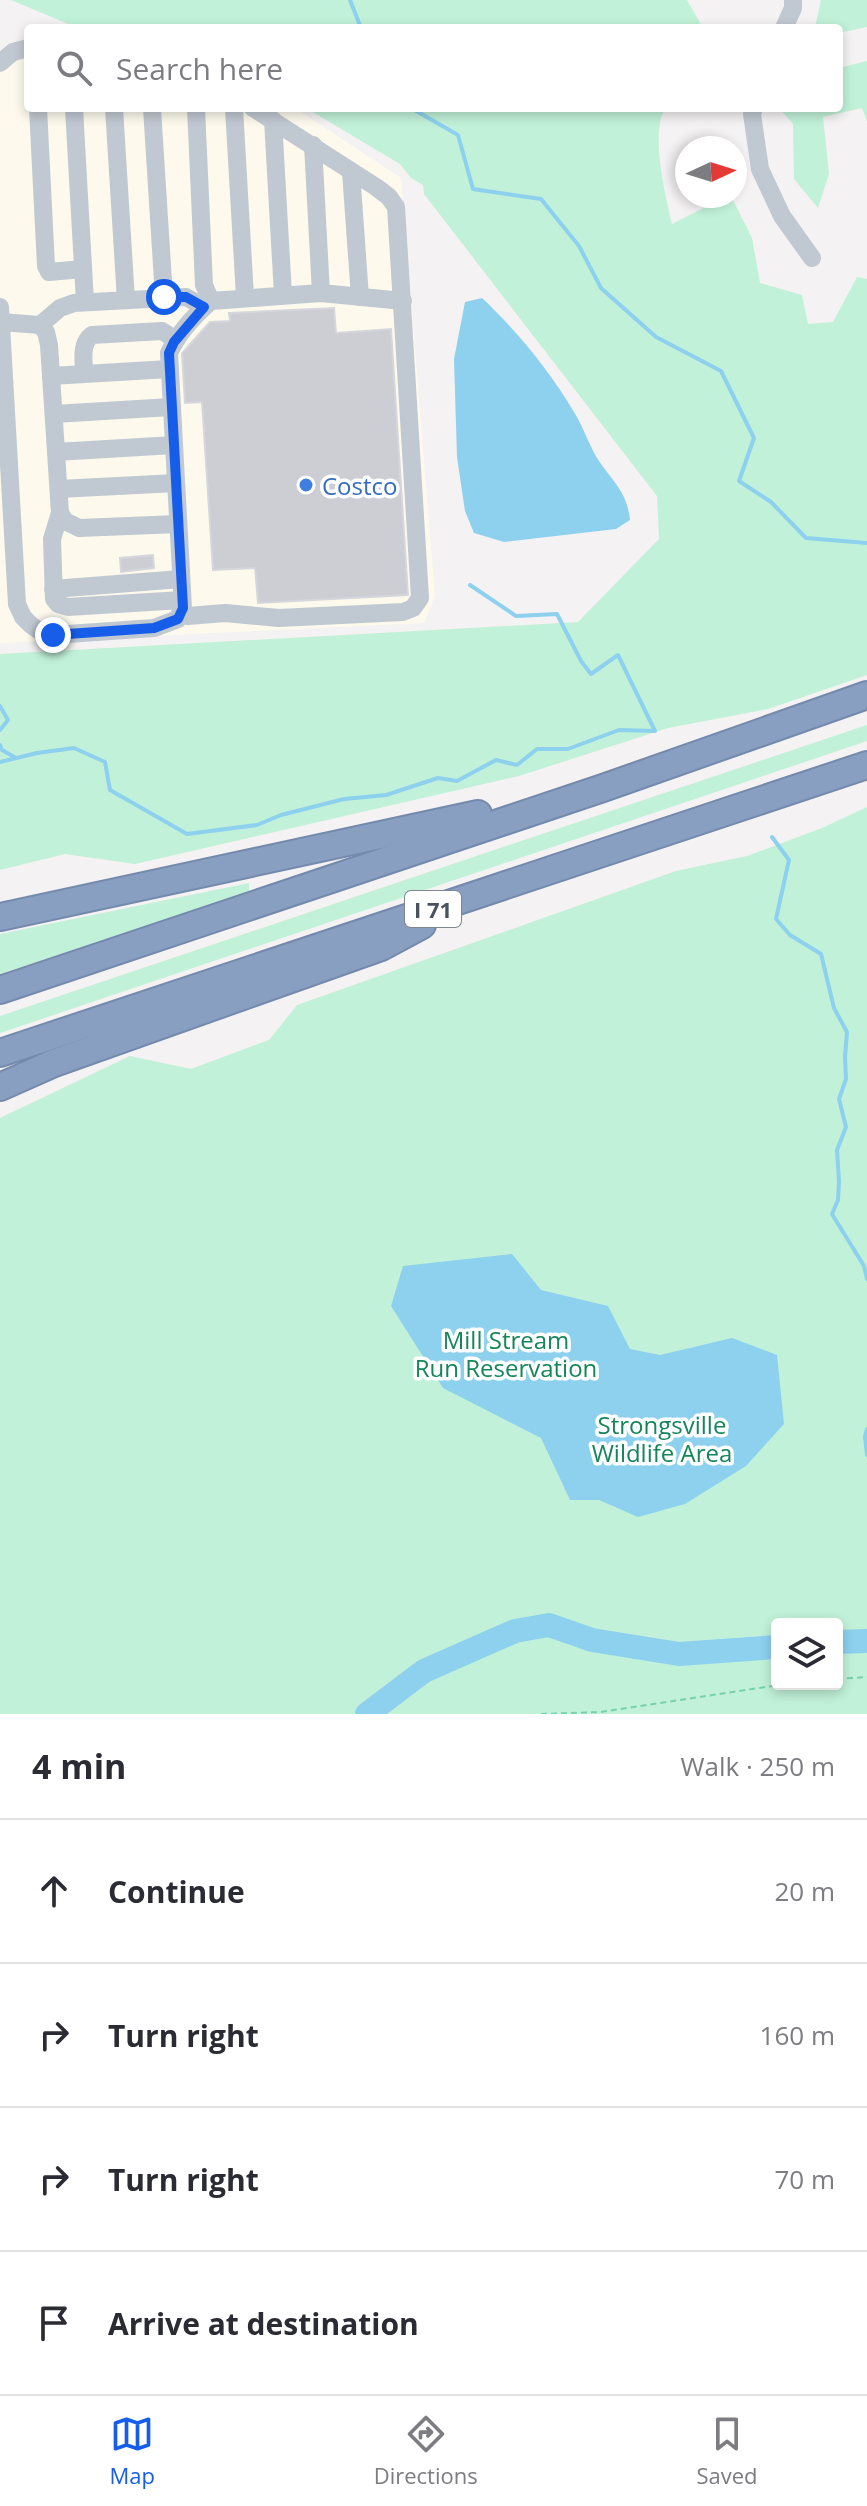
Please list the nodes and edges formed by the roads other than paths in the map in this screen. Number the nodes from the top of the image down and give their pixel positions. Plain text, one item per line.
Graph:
1 (793, 0) edge
2 (786, 24) edge
3 (24, 49) edge
4 (0, 63) edge
5 (38, 112) edge
6 (74, 112) edge
7 (114, 112) edge
8 (152, 112) edge
9 (196, 112) edge
10 (234, 112) edge
11 (260, 112) edge
12 (753, 112) edge
13 (273, 120) junction
14 (313, 145) junction
15 (351, 172) junction
16 (812, 258) dead end
17 (83, 269) junction
18 (321, 293) junction
19 (283, 295) junction
20 (164, 297) junction
21 (245, 297) junction
22 (360, 297) junction
23 (126, 300) junction
24 (403, 301) junction
25 (85, 302) junction
26 (207, 304) junction
27 (0, 307) edge
28 (34, 325) junction
29 (1, 328) edge
30 (176, 340) junction
31 (169, 369) junction
32 (84, 374) junction
33 (51, 376) junction
34 (171, 407) junction
35 (54, 414) junction
36 (174, 445) junction
37 (56, 452) junction
38 (176, 483) junction
39 (5, 484) edge
40 (59, 489) junction
41 (60, 513) junction
42 (178, 524) junction
43 (181, 579) junction
44 (53, 589) junction
45 (181, 607) junction
46 (867, 695) edge
47 (867, 765) edge
48 (603, 788) junction
49 (457, 901) junction
50 (0, 917) edge
51 (0, 990) edge
52 (0, 1053) edge
53 (0, 1087) edge

1 - 2 street
3 - 4 street
5 - 17 street
6 - 17 street
7 - 23 street
8 - 20 street
9 - 26 street
10 - 21 street
11 - 13 street
12 - 16 street
13 - 14 street
13 - 19 street
14 - 15 street
14 - 18 street
15 - 22 street
15 - 24 street
17 - 25 street
18 - 19 street
18 - 22 street
19 - 21 street
20 - 23 street
20 - 26 street
21 - 26 street
22 - 24 street
23 - 25 street
24 - 45 street
25 - 28 street
26 - 30 street
27 - 29 street
28 - 29 street
28 - 33 street
29 - 39 street
30 - 31 street
30 - 32 street
31 - 32 street
31 - 34 street
32 - 33 street
33 - 35 street
34 - 35 street
34 - 36 street
35 - 37 street
36 - 37 street
36 - 38 street
37 - 40 street
38 - 40 street
38 - 42 street
39 - 45 street
40 - 41 street
41 - 42 street
41 - 44 street
42 - 43 street
43 - 44 street
43 - 45 street
44 - 45 street
46 - 48 highway, I 71
47 - 49 highway, I 71
48 - 50 highway
48 - 51 highway, I 71
49 - 52 highway, I 71
49 - 53 highway

